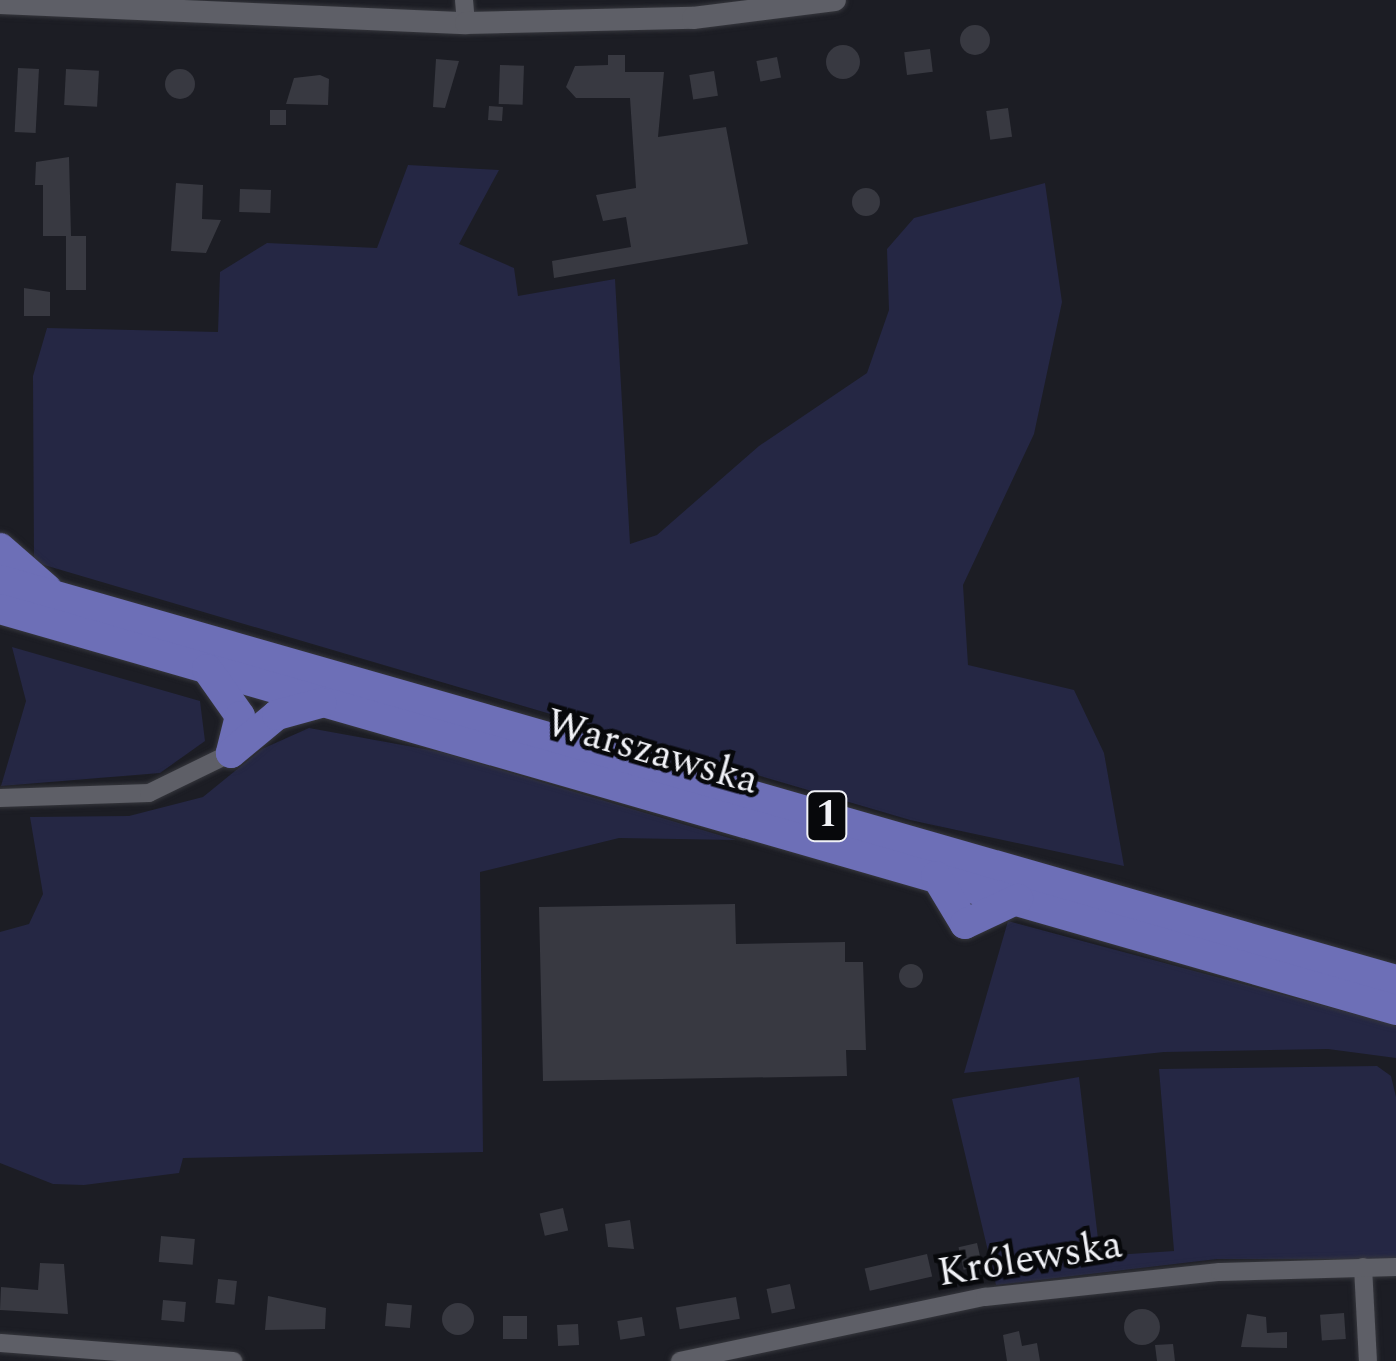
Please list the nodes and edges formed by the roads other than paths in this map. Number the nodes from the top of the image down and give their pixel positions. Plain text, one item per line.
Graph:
1 (836, 0) edge
2 (0, 3) edge
3 (465, 12) edge
4 (0, 548) edge
5 (0, 580) edge
6 (57, 597) junction
7 (0, 609) edge
8 (195, 665) junction
9 (329, 703) junction
10 (230, 753) junction
11 (0, 798) edge
12 (1396, 980) edge
13 (1396, 1010) edge
14 (1364, 1267) junction
15 (1396, 1267) edge
16 (0, 1343) edge
17 (796, 1352) edge
18 (233, 1361) edge
19 (680, 1361) edge
20 (1368, 1361) edge

1 - 3 street
2 - 3 street
4 - 6 main road
5 - 6 main road, Warszawska / 1
6 - 12 main road, Warszawska / 1
7 - 8 main road, Warszawska / 1
8 - 9 main road, Warszawska / 1
8 - 10 main road
9 - 10 main road
9 - 13 main road, Warszawska / 1
10 - 11 street
14 - 15 street, Królewska
14 - 17 street, Królewska
14 - 20 street
16 - 18 street
17 - 19 street, Królewska

